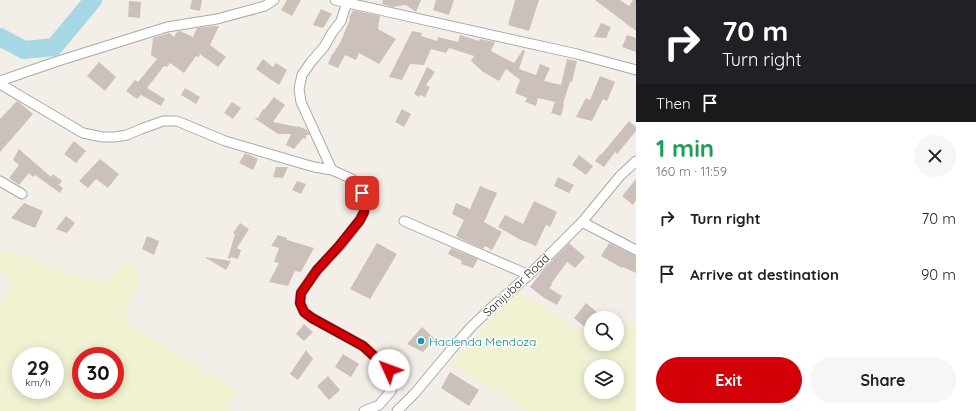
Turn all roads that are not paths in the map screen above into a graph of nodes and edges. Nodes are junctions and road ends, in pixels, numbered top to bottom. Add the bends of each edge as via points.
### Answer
1 (274, 0) edge
2 (335, 0) edge
3 (347, 2) junction
4 (636, 70) edge
5 (0, 81) edge
6 (0, 84) edge
7 (636, 161) edge
8 (332, 170) junction
9 (0, 181) edge
10 (22, 194) dead end
11 (404, 221) dead end
12 (582, 222) junction
13 (636, 250) edge
14 (529, 275) junction
15 (364, 411) edge
16 (397, 411) edge

1 - 5 street via 265,6 217,19 167,27
2 - 3 street
3 - 4 street via 577,54
3 - 8 street via 341,21 302,75 299,90 301,102
6 - 8 street via 83,133 102,138 127,135 163,121 177,121 225,141
7 - 12 street, Sanijubar Road via 620,176
8 - 15 street via 358,183 365,203 364,212 317,270 301,293 300,303 304,312 363,346 389,370 394,381 391,390 379,405
9 - 10 street
11 - 14 street
12 - 13 street
12 - 14 street, Sanijubar Road
14 - 16 street, Sanijubar Road via 472,326 415,394

